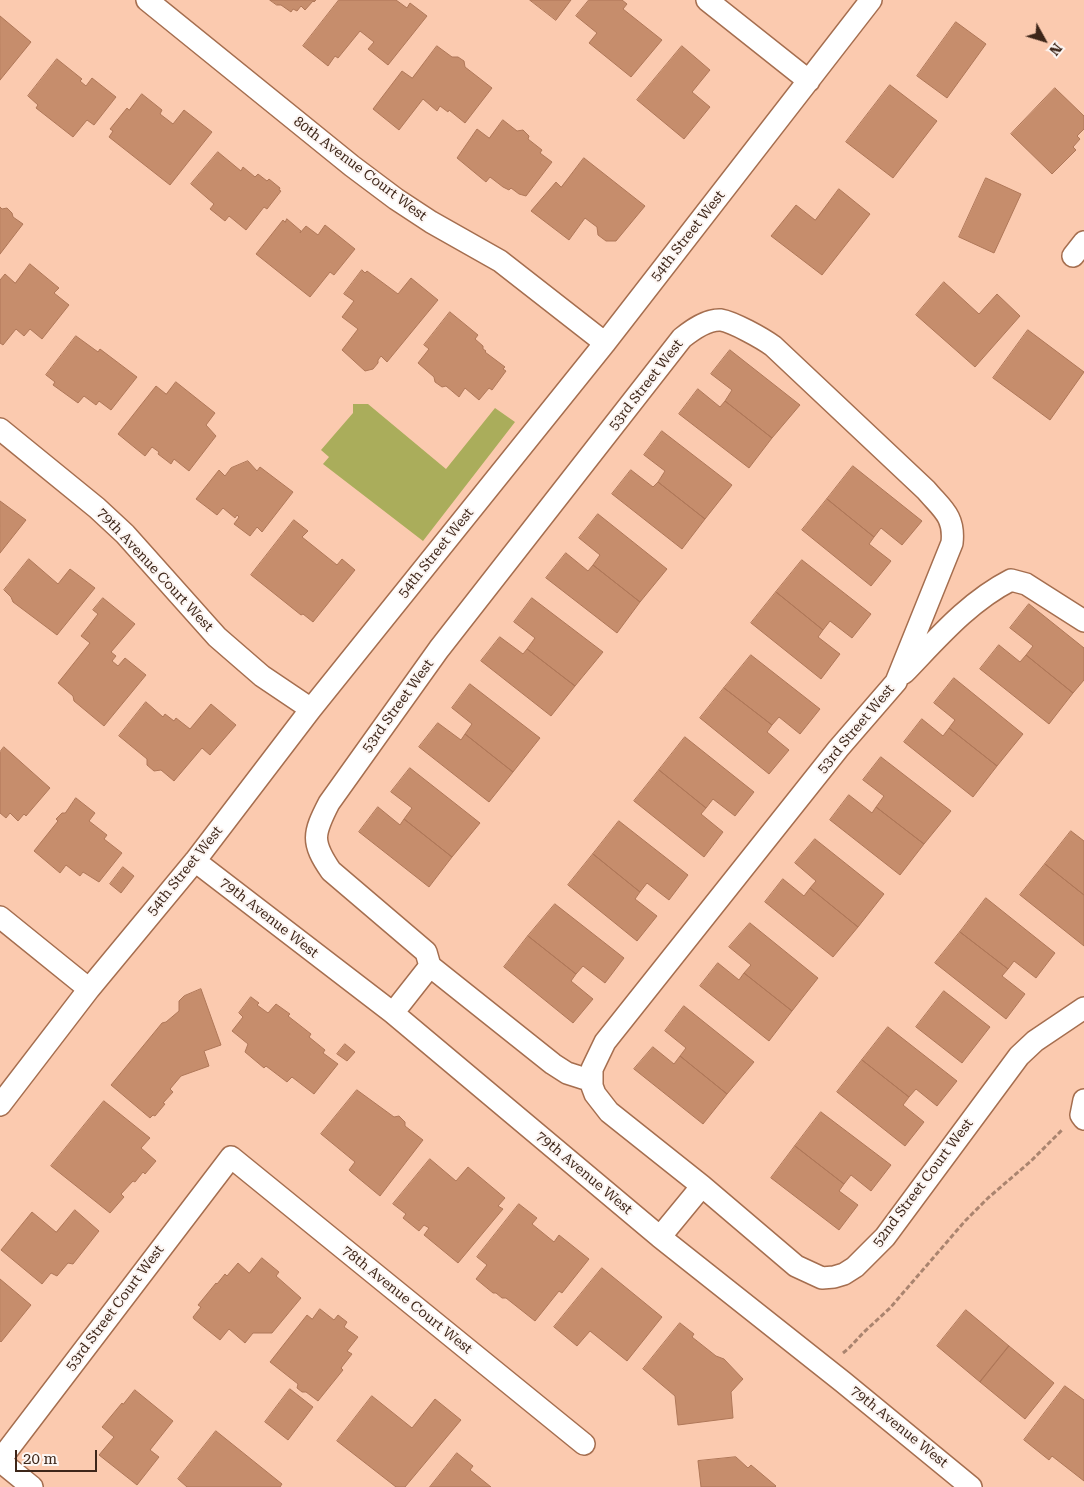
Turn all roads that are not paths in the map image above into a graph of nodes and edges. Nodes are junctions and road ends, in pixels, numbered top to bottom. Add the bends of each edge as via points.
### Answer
1 (147, 0) edge
2 (707, 0) edge
3 (871, 0) edge
4 (809, 80) junction
5 (605, 343) junction
6 (0, 429) edge
7 (1084, 621) edge
8 (896, 682) junction
9 (311, 709) junction
10 (194, 861) junction
11 (0, 917) edge
12 (430, 966) junction
13 (89, 989) junction
14 (1084, 1008) edge
15 (393, 1013) junction
16 (592, 1081) junction
17 (0, 1105) edge
18 (231, 1156) joint
19 (702, 1186) junction
20 (660, 1237) junction
21 (584, 1444) dead end
22 (0, 1461) edge
23 (32, 1487) edge
24 (971, 1487) edge

1 - 5 street, 80th Avenue Court West via 374,183 430,222 500,261
2 - 4 street
3 - 4 street, 54th Street West
4 - 5 street, 54th Street West
5 - 9 street, 54th Street West
6 - 9 street, 79th Avenue Court West via 118,527 217,637 262,676
7 - 8 street via 1026,584 1011,580 964,611
8 - 12 street, 53rd Street West via 952,543 949,516 926,490 773,346 758,335 720,320 695,328 682,338 439,648 329,803 317,826 316,841 321,856 332,871 426,952
8 - 16 street, 53rd Street West via 838,749 605,1042 592,1069
9 - 10 street, 54th Street West
10 - 13 street, 54th Street West
10 - 15 street, 79th Avenue West
11 - 13 street
12 - 15 street
12 - 16 street, 53rd Street West via 553,1064 567,1073
13 - 17 street, 54th Street West
14 - 19 street, 52nd Street Court West via 1035,1041 1019,1056 885,1237 844,1274 822,1278 796,1266
15 - 20 street, 79th Avenue West
16 - 19 street, 52nd Street Court West via 595,1094 609,1112
18 - 21 street, 78th Avenue Court West
18 - 22 street, 53rd Street Court West
19 - 20 street
20 - 24 street, 79th Avenue West
22 - 23 street

